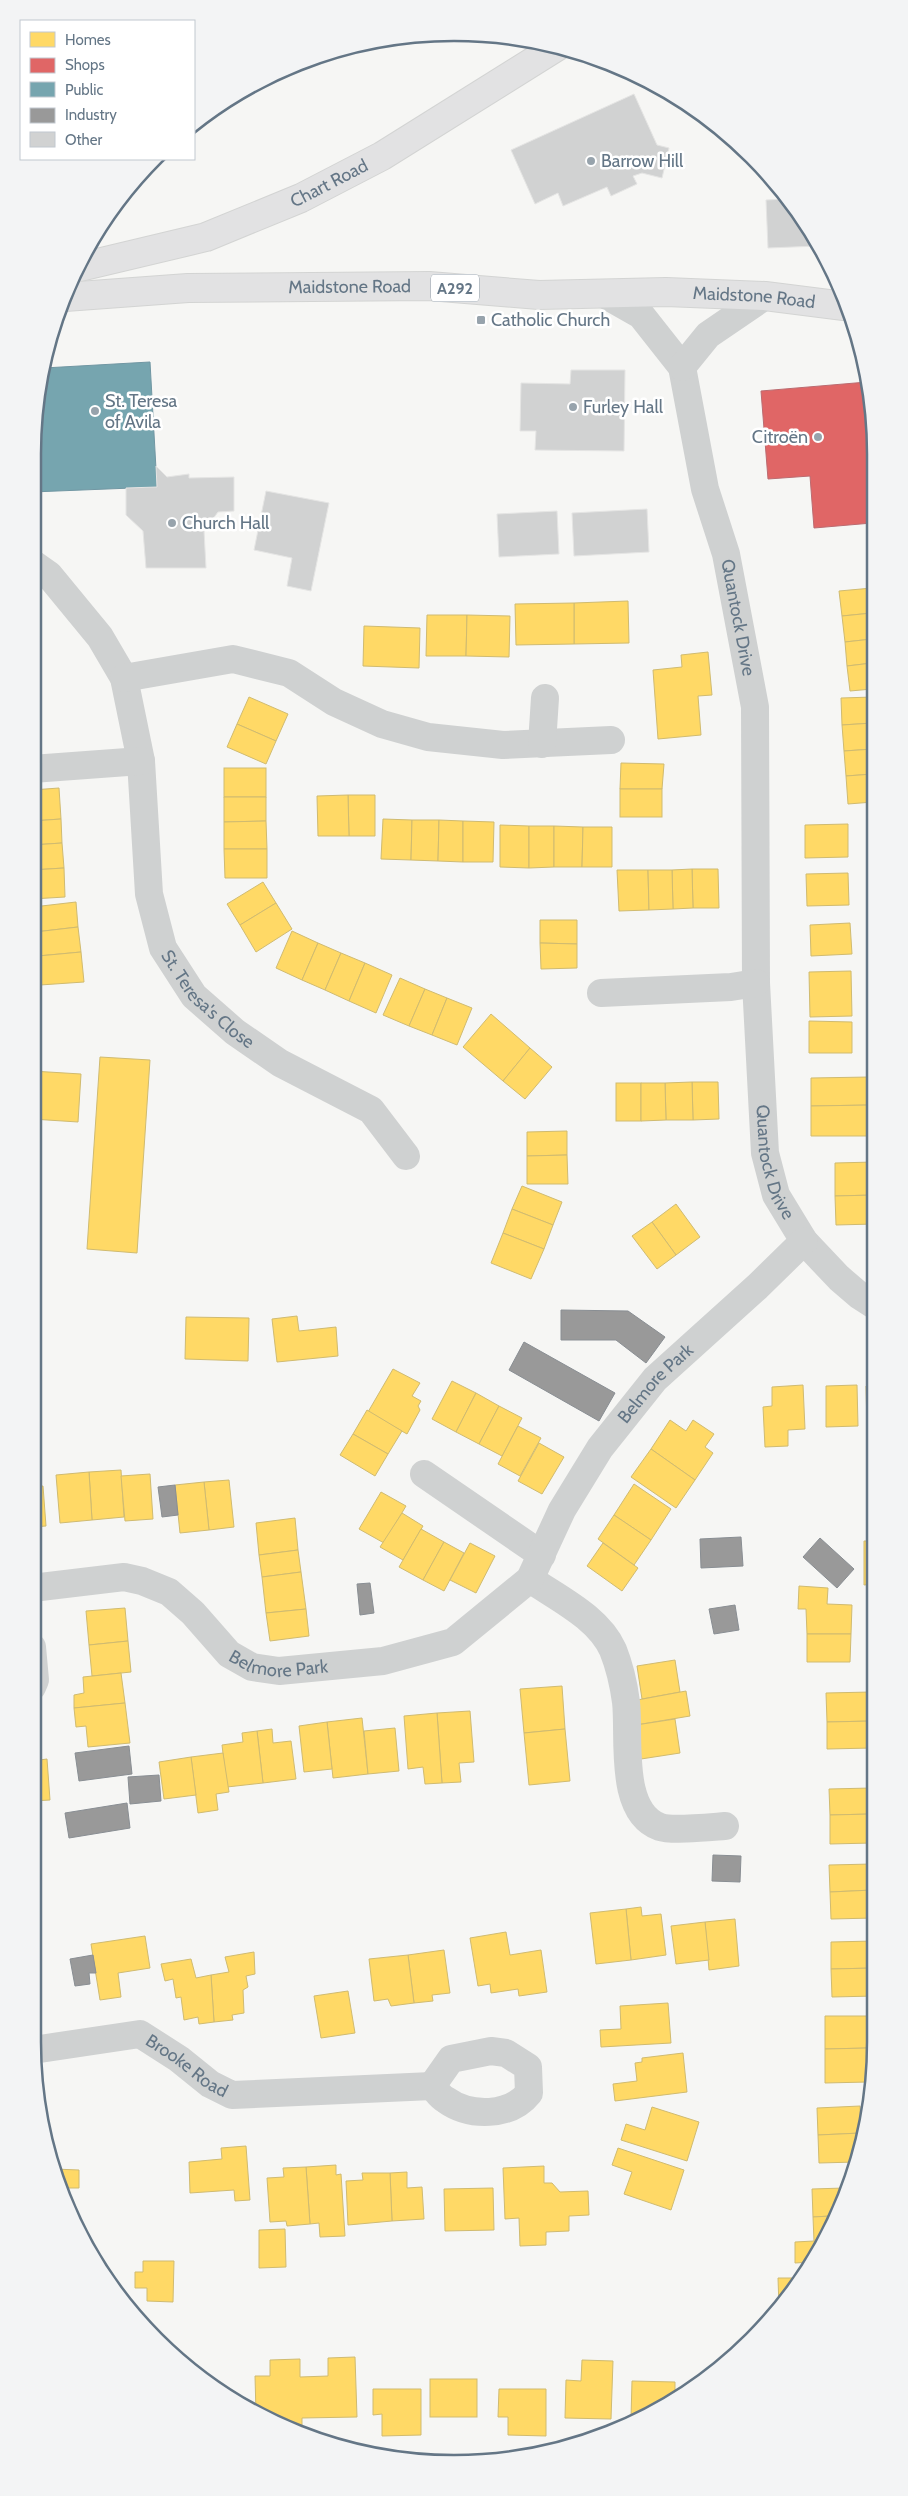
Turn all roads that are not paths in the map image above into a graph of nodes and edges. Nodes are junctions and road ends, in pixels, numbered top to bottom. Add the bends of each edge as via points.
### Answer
1 (548, 52) edge
2 (87, 265) edge
3 (604, 294) junction
4 (73, 295) edge
5 (765, 296) junction
6 (839, 305) edge
7 (682, 367) junction
8 (41, 569) edge
9 (124, 678) junction
10 (545, 698) dead end
11 (611, 740) dead end
12 (542, 744) junction
13 (141, 761) junction
14 (41, 768) edge
15 (756, 983) junction
16 (601, 993) dead end
17 (406, 1156) dead end
18 (804, 1241) junction
19 (867, 1300) edge
20 (424, 1474) dead end
21 (542, 1555) junction
22 (530, 1579) junction
23 (41, 1587) edge
24 (725, 1826) dead end
25 (41, 2049) edge
26 (432, 2086) dead end

1 - 2 main road, Chart Road via 382,156 301,198 206,238
3 - 4 main road, Maidstone Road / A292 via 539,295 429,286 288,286
3 - 5 main road, Maidstone Road / A292 via 666,292
3 - 7 street, Quantock Drive via 641,315
5 - 6 main road, Maidstone Road / A292
5 - 7 street via 708,335
7 - 15 street, Quantock Drive via 705,489 726,554 755,707
8 - 9 street, St. Teresa's Close via 100,638
9 - 12 street via 233,659 288,673 334,702 382,724 428,736 502,745
9 - 13 street, St. Teresa's Close
10 - 12 street
11 - 12 street
13 - 14 street
13 - 17 street, St. Teresa's Close via 149,894 164,948 194,996 235,1032 280,1064 371,1110
15 - 16 street
15 - 18 street, Quantock Drive via 765,1153 776,1195
18 - 19 street, Quantock Drive via 839,1278
18 - 21 street, Belmore Park via 655,1379 600,1448 562,1510
20 - 21 street
21 - 22 street, Belmore Park
22 - 23 street, Belmore Park via 453,1642 383,1661 279,1670 252,1667 229,1654 168,1592 142,1581 124,1577
22 - 24 street via 602,1632 613,1651 626,1701 627,1755 634,1800 644,1817 661,1827
25 - 26 street, Brooke Road via 140,2034 179,2058 210,2084 232,2095

